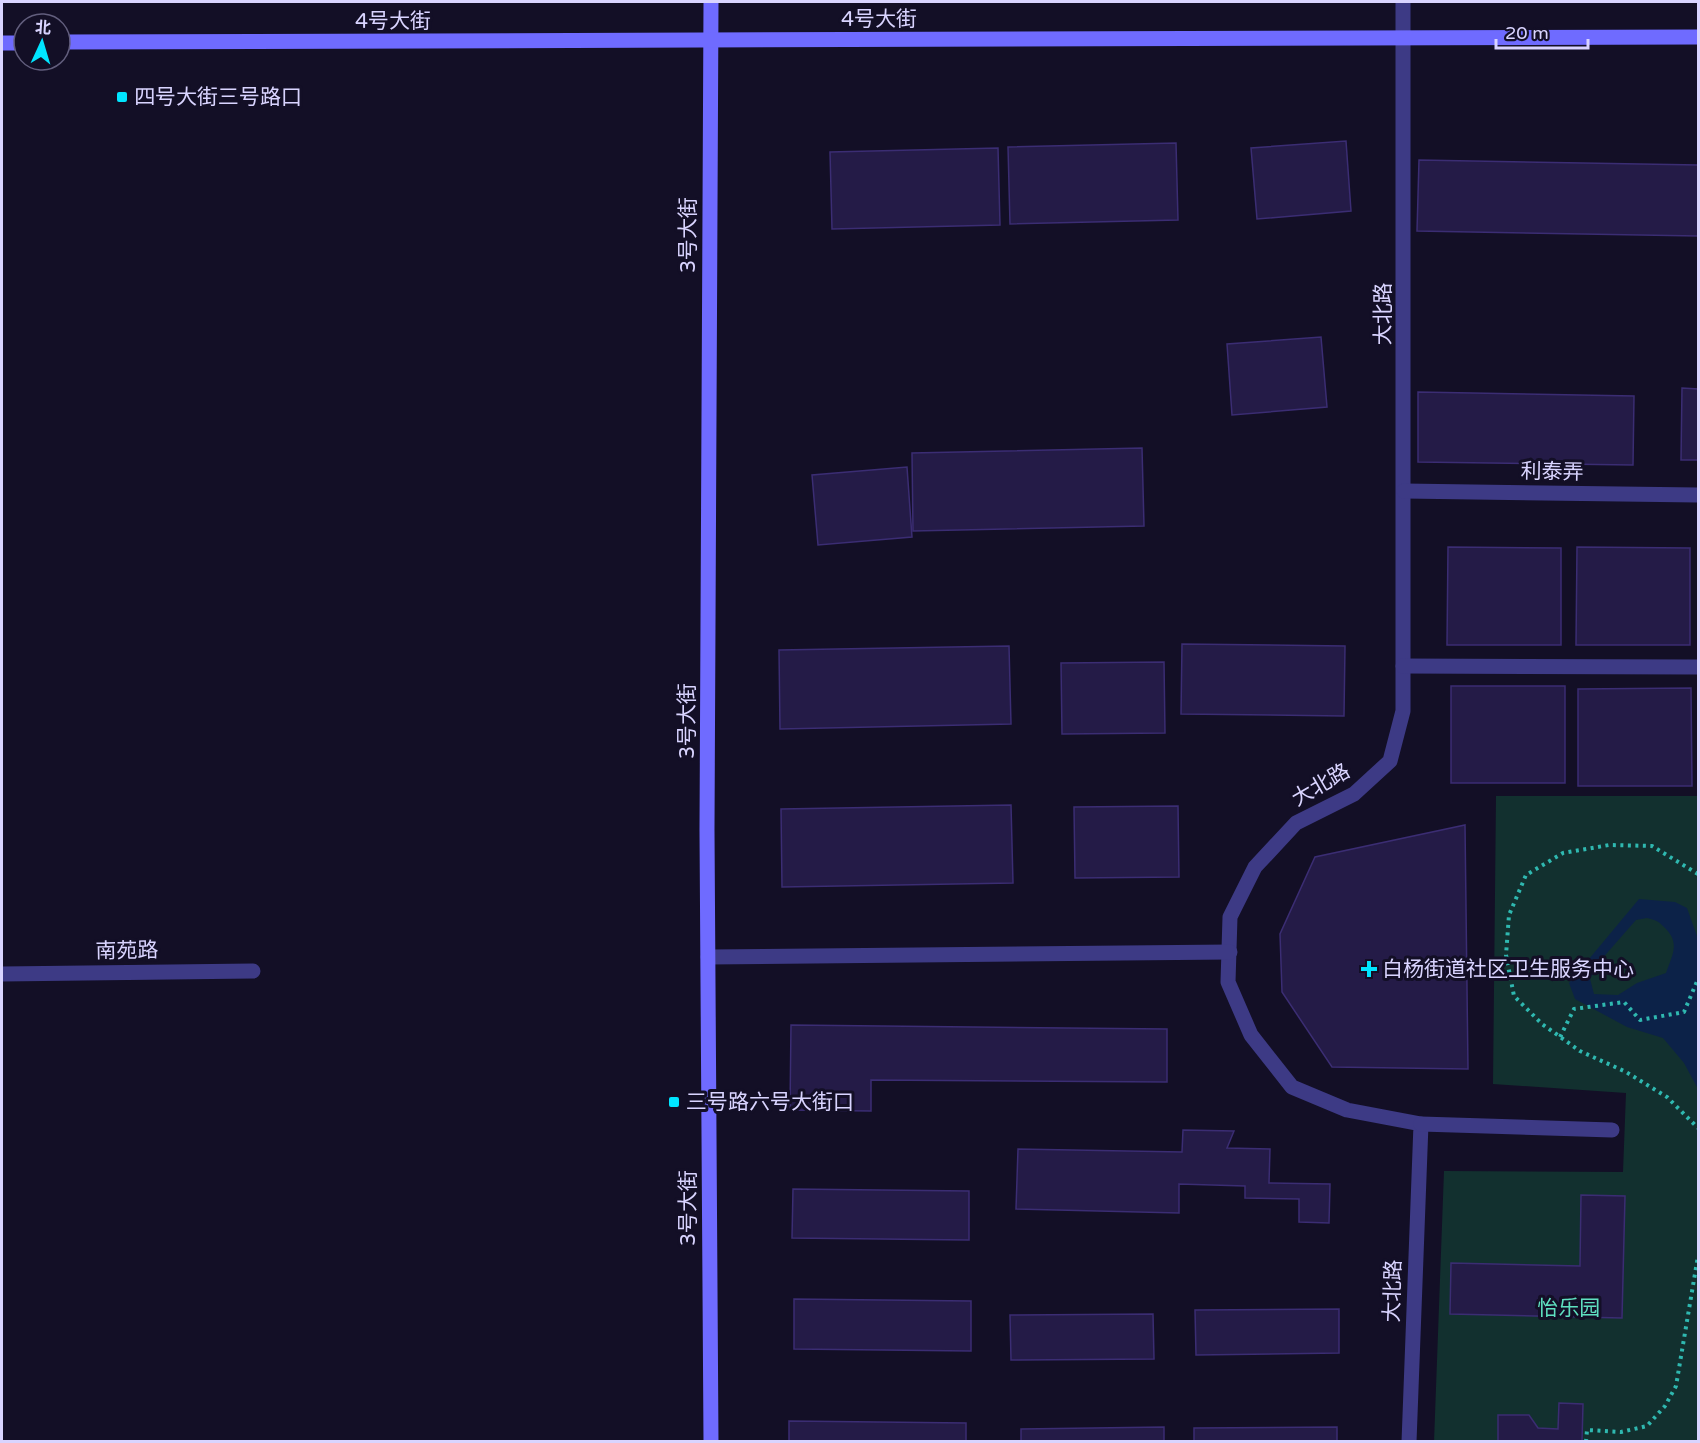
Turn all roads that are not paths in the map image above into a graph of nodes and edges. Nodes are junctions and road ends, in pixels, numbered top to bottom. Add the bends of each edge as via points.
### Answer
1 (711, 2) edge
2 (1403, 2) edge
3 (1698, 37) edge
4 (1403, 38) junction
5 (710, 41) junction
6 (72, 42) edge
7 (1404, 491) junction
8 (1698, 495) edge
9 (1403, 666) junction
10 (1698, 667) edge
11 (1230, 952) junction
12 (708, 957) junction
13 (253, 971) dead end
14 (2, 974) edge
15 (1421, 1124) junction
16 (1612, 1130) dead end
17 (711, 1442) edge
18 (1409, 1442) edge

1 - 5 street, 3号大街
2 - 4 street, 大北路
3 - 4 street, 4号大街
4 - 5 street, 4号大街
4 - 7 street, 大北路
5 - 6 street, 4号大街
5 - 12 street, 3号大街
7 - 8 street, 利泰弄
7 - 9 street, 大北路
9 - 10 street
9 - 11 street, 大北路 via 1403,711 1390,761 1354,794 1296,823 1255,867 1230,917
11 - 12 street
11 - 15 street, 大北路 via 1228,982 1251,1035 1292,1087 1347,1110
12 - 17 street, 3号大街
13 - 14 street, 南苑路
15 - 16 street
15 - 18 street, 大北路

